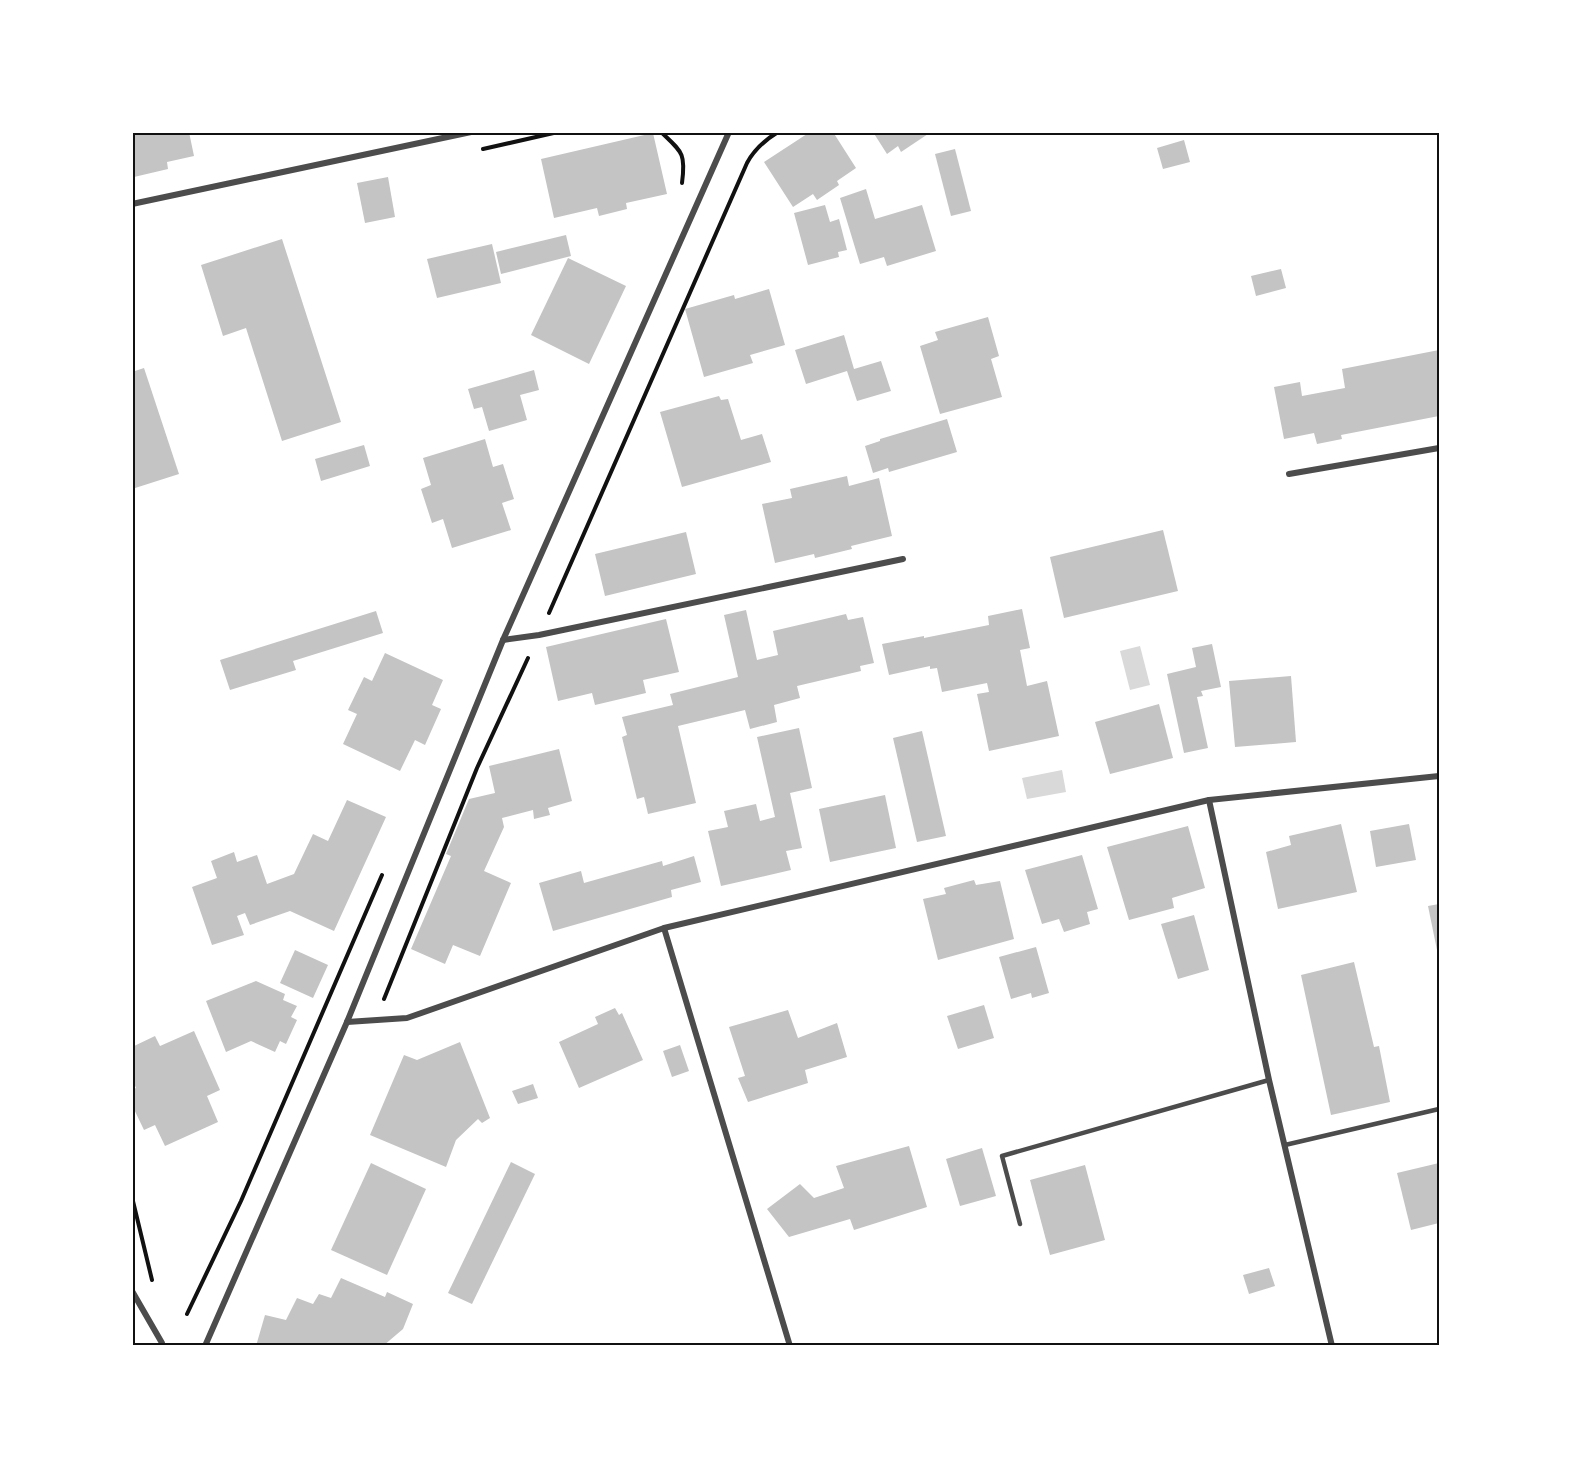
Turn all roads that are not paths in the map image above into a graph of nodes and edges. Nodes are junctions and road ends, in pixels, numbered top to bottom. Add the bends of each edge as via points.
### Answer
1 (471, 132) edge
2 (729, 132) edge
3 (132, 204) edge
4 (1439, 448) edge
5 (1289, 474) dead end
6 (903, 559) dead end
7 (503, 640) junction
8 (1439, 776) edge
9 (1209, 800) junction
10 (664, 928) junction
11 (348, 1022) junction
12 (1269, 1080) junction
13 (1439, 1109) edge
14 (1285, 1145) junction
15 (1020, 1224) dead end
16 (132, 1291) edge
17 (162, 1346) edge
18 (205, 1346) edge
19 (790, 1346) edge
20 (1332, 1346) edge

1 - 3 street
2 - 7 street
4 - 5 street
6 - 7 street
7 - 11 street
8 - 9 street
9 - 10 street
9 - 12 street
10 - 11 street via 407,1018
10 - 19 street
11 - 18 street
12 - 14 street
12 - 15 lane via 1002,1156
13 - 14 lane
14 - 20 street
16 - 17 street

